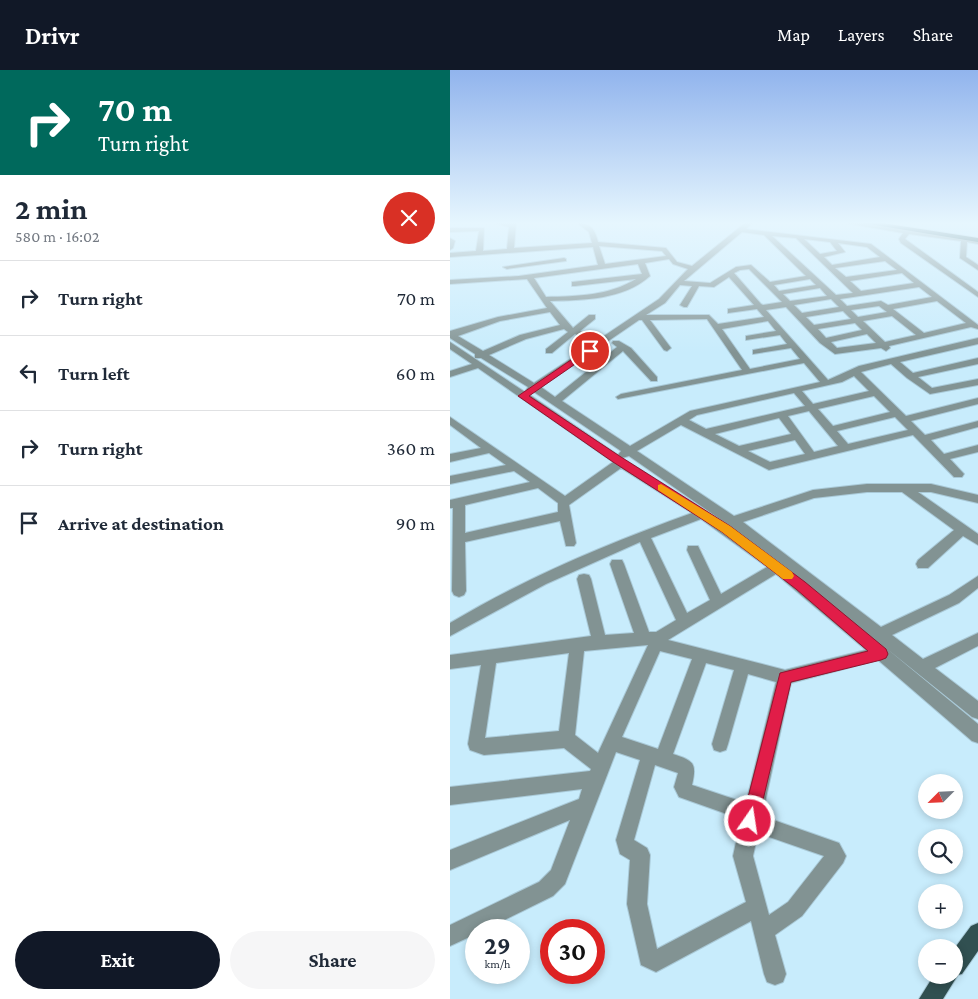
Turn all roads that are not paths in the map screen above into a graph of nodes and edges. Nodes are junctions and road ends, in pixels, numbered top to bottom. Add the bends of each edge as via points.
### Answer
1 (512, 266) edge
2 (606, 266) edge
3 (643, 266) edge
4 (687, 266) edge
5 (801, 266) edge
6 (833, 266) edge
7 (898, 266) edge
8 (937, 266) edge
9 (507, 267) joint
10 (602, 267) joint
11 (829, 267) joint
12 (693, 268) joint
13 (904, 271) junction
14 (730, 273) junction
15 (529, 276) junction
16 (646, 276) junction
17 (812, 277) junction
18 (507, 279) junction
19 (844, 280) junction
20 (450, 282) edge
21 (678, 282) junction
22 (575, 284) dead end
23 (697, 284) junction
24 (769, 284) junction
25 (921, 284) junction
26 (822, 286) junction
27 (778, 293) junction
28 (859, 294) junction
29 (978, 295) edge
30 (833, 297) junction
31 (939, 298) junction
32 (544, 300) junction
33 (684, 305) dead end
34 (789, 305) junction
35 (761, 307) junction
36 (888, 308) junction
37 (552, 309) junction
38 (845, 309) junction
39 (731, 311) dead end
40 (896, 313) junction
41 (800, 316) junction
42 (592, 317) dead end
43 (641, 318) junction
44 (771, 318) junction
45 (857, 320) junction
46 (566, 326) junction
47 (975, 326) edge
48 (717, 327) junction
49 (811, 328) junction
50 (868, 331) junction
51 (574, 332) junction
52 (783, 332) junction
53 (921, 335) junction
54 (451, 338) edge
55 (749, 338) dead end
56 (606, 341) junction
57 (823, 341) junction
58 (978, 342) edge
59 (794, 345) junction
60 (882, 345) junction
61 (962, 345) junction
62 (623, 346) junction
63 (667, 348) dead end
64 (549, 351) dead end
65 (756, 352) dead end
66 (477, 359) junction
67 (978, 359) edge
68 (807, 360) junction
69 (896, 360) junction
70 (855, 371) junction
71 (748, 372) junction
72 (450, 374) edge
73 (910, 376) junction
74 (654, 379) dead end
75 (978, 382) edge
76 (826, 383) junction
77 (534, 387) junction
78 (796, 390) junction
79 (877, 392) junction
80 (523, 396) junction
81 (621, 397) dead end
82 (978, 401) edge
83 (555, 402) junction
84 (811, 408) junction
85 (782, 415) junction
86 (900, 416) junction
87 (450, 420) edge
88 (680, 420) junction
89 (978, 424) edge
90 (830, 430) junction
91 (704, 433) junction
92 (919, 435) junction
93 (797, 436) junction
94 (846, 448) junction
95 (978, 448) edge
96 (491, 449) junction
97 (736, 450) junction
98 (628, 451) junction
99 (812, 456) junction
100 (450, 458) edge
101 (942, 458) junction
102 (619, 461) junction
103 (516, 467) junction
104 (958, 474) dead end
105 (450, 480) edge
106 (540, 484) junction
107 (903, 487) junction
108 (978, 499) edge
109 (565, 502) junction
110 (455, 503) edge
111 (703, 514) junction
112 (565, 515) junction
113 (733, 521) junction
114 (963, 529) junction
115 (643, 536) junction
116 (459, 539) junction
117 (978, 540) edge
118 (570, 543) dead end
119 (692, 550) dead end
120 (617, 564) dead end
121 (923, 564) dead end
122 (782, 565) junction
123 (584, 579) dead end
124 (978, 581) edge
125 (459, 591) dead end
126 (718, 603) junction
127 (684, 623) junction
128 (450, 630) edge
129 (880, 634) junction
130 (978, 639) edge
131 (652, 640) junction
132 (599, 641) junction
133 (577, 644) junction
134 (881, 654) junction
135 (701, 655) junction
136 (490, 656) junction
137 (900, 659) junction
138 (450, 662) edge
139 (743, 666) junction
140 (922, 667) junction
141 (785, 677) junction
142 (978, 711) edge
143 (978, 735) edge
144 (566, 740) junction
145 (612, 742) junction
146 (720, 744) dead end
147 (657, 757) junction
148 (598, 772) junction
149 (450, 796) edge
150 (585, 805) junction
151 (751, 818) junction
152 (450, 860) edge
153 (757, 907) junction
154 (763, 931) junction
155 (978, 933) edge
156 (450, 936) edge
157 (963, 954) edge
158 (775, 974) dead end
159 (941, 984) edge
160 (930, 999) edge

1 - 9 street
2 - 10 street
3 - 16 street
4 - 12 street
5 - 17 street
6 - 11 street
7 - 13 street
8 - 29 street
9 - 18 street
10 - 15 street
11 - 19 street
12 - 21 street
13 - 19 street
13 - 25 street
14 - 23 street via 713,284
14 - 24 street via 741,267 751,267
14 - 35 street
15 - 18 street
15 - 32 street
16 - 22 street
16 - 32 street via 623,290 586,298
17 - 24 street
17 - 26 street
18 - 20 street
19 - 28 street
21 - 23 street
21 - 43 street
23 - 33 street
24 - 27 street
25 - 28 street
25 - 31 street
26 - 27 street
26 - 30 street
27 - 34 street
28 - 30 street
30 - 34 street
30 - 38 street
31 - 36 street
31 - 47 street
32 - 37 street
34 - 35 street
34 - 41 street
35 - 39 street
35 - 44 street
36 - 38 street via 878,303
36 - 40 street
37 - 46 street
37 - 54 street via 498,319
38 - 41 street
38 - 45 street
40 - 45 street
40 - 53 street
41 - 49 street
42 - 51 street
43 - 48 street via 706,317
43 - 56 street
43 - 63 street
44 - 48 street
44 - 52 street
45 - 49 street
45 - 50 street
46 - 51 street
46 - 66 street via 528,336
47 - 53 street
48 - 71 street
49 - 57 street
50 - 57 street
50 - 60 street
51 - 56 street
51 - 64 street
52 - 55 street
52 - 59 street
53 - 60 street
54 - 66 street
56 - 62 street
56 - 77 street
57 - 60 street via 838,352
58 - 61 street
59 - 65 street
59 - 68 street
60 - 69 street
61 - 67 street
61 - 69 street
62 - 74 street
62 - 83 street
66 - 72 street
66 - 77 street
66 - 80 street
67 - 73 street
68 - 71 street
68 - 76 street
69 - 70 street
69 - 73 street
70 - 76 street
70 - 79 street
71 - 81 street
73 - 75 street via 930,391
76 - 78 street
77 - 80 street
77 - 83 street
78 - 84 street
78 - 88 street via 694,413
79 - 84 street
79 - 86 street
80 - 102 street
82 - 86 street
83 - 98 street
84 - 85 street
84 - 90 street
85 - 91 street
85 - 93 street
86 - 90 street
86 - 92 street
87 - 96 street
88 - 91 street
88 - 98 street
89 - 92 street
90 - 94 street
91 - 97 street
92 - 94 street
92 - 101 street
93 - 97 street
93 - 99 street
94 - 99 street
95 - 101 street
96 - 100 street
96 - 103 street
97 - 99 street via 769,466
98 - 102 street
98 - 113 street
101 - 104 street
102 - 109 street
102 - 111 street
103 - 105 street
103 - 106 street
106 - 109 street
106 - 110 street
107 - 108 street via 937,488
107 - 113 street via 819,493
107 - 114 street
109 - 112 street
110 - 116 street
111 - 115 street
111 - 122 street
112 - 116 street
112 - 118 street
113 - 122 street
114 - 117 street
114 - 121 street
115 - 127 street
115 - 128 street via 497,601
116 - 125 street
119 - 126 street
120 - 131 street
122 - 126 street
122 - 129 street
122 - 134 street
123 - 132 street
124 - 129 street via 954,599
126 - 127 street
127 - 131 street
129 - 137 street
130 - 140 street
131 - 132 street
131 - 135 street
131 - 145 street
132 - 133 street
133 - 136 street
133 - 144 street
134 - 137 street
134 - 141 street
135 - 139 street
135 - 147 street
136 - 138 street
136 - 144 street via 476,744 484,747
137 - 140 street
137 - 143 street
139 - 141 street
139 - 146 street
140 - 142 street
141 - 151 street
144 - 148 street
145 - 147 street
145 - 148 street
147 - 151 street via 687,768 685,791
147 - 153 street via 625,840 627,847 640,855 637,904 648,958 656,961
148 - 149 street
148 - 150 street
150 - 152 street
150 - 156 street via 553,884
151 - 153 street via 743,856
151 - 154 street via 832,850 836,856 795,909
153 - 154 street
154 - 158 street
155 - 157 main road
159 - 160 main road

